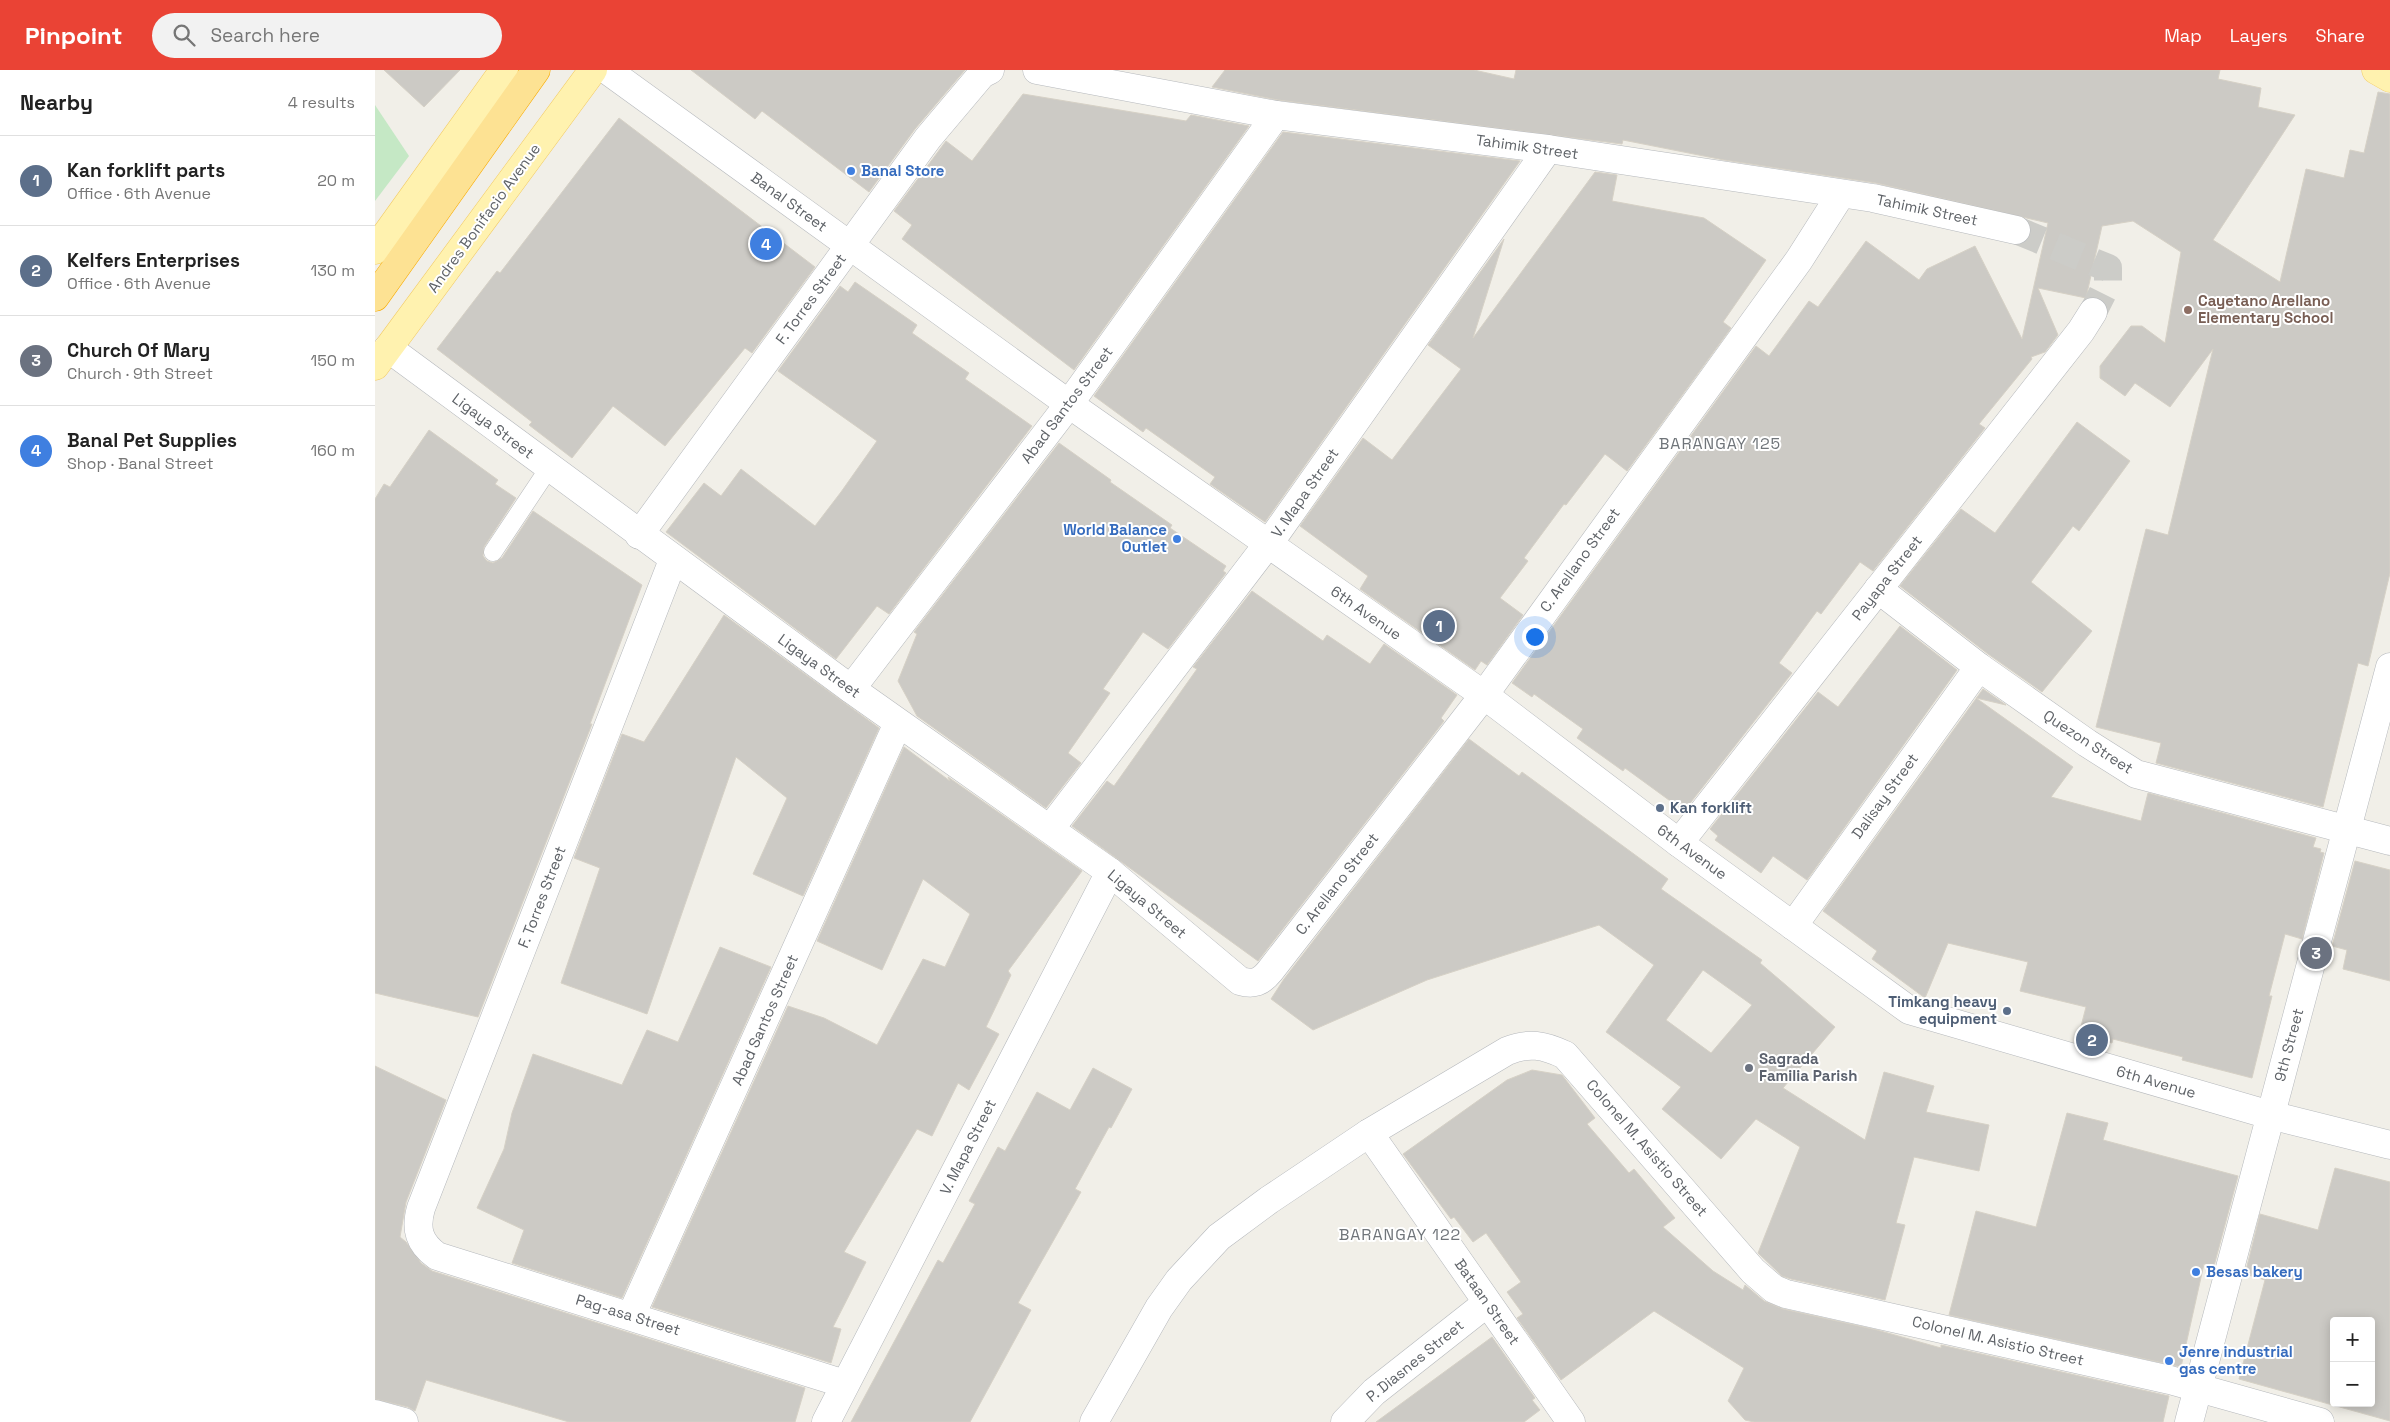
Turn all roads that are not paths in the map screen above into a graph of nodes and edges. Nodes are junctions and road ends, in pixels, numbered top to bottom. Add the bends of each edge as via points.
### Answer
1 (504, 70) edge
2 (536, 70) edge
3 (593, 70) edge
4 (607, 70) edge
5 (990, 70) edge
6 (1037, 70) edge
7 (2376, 70) edge
8 (2390, 78) edge
9 (1276, 115) junction
10 (1548, 149) junction
11 (1841, 194) junction
12 (2016, 230) tunnel mouth
13 (850, 246) junction
14 (375, 250) edge
15 (375, 297) edge
16 (2093, 312) tunnel mouth
17 (382, 357) edge
18 (1069, 404) junction
19 (549, 468) junction
20 (639, 535) junction
21 (1268, 545) junction
22 (493, 552) dead end
23 (673, 560) junction
24 (1878, 589) junction
25 (1979, 667) junction
26 (2390, 667) edge
27 (851, 690) junction
28 (1484, 695) junction
29 (898, 723) junction
30 (1050, 829) junction
31 (2348, 829) junction
32 (2390, 841) edge
33 (1679, 843) junction
34 (1110, 872) junction
35 (1793, 926) junction
36 (1249, 984) joint
37 (2270, 1115) junction
38 (1369, 1133) junction
39 (2390, 1145) edge
40 (418, 1235) joint
41 (1487, 1303) junction
42 (631, 1316) junction
43 (845, 1384) junction
44 (2198, 1387) junction
45 (375, 1414) edge
46 (404, 1422) edge
47 (826, 1422) edge
48 (1094, 1422) edge
49 (1345, 1422) edge
50 (1571, 1422) edge
51 (2189, 1422) edge
52 (2320, 1422) edge

1 - 14 main road
2 - 15 highway
3 - 17 main road, Andres Bonifacio Avenue
4 - 13 street, Banal Street
5 - 13 street, F. Torres Street via 981,74 928,138
6 - 9 street, Tahimik Street
7 - 8 main road
9 - 10 street, Tahimik Street
9 - 18 street, Abad Santos Street
10 - 11 street, Tahimik Street
10 - 21 street, V. Mapa Street
11 - 12 street, Tahimik Street via 1873,198
11 - 28 street, C. Arellano Street via 1799,260
13 - 18 street, Banal Street
13 - 20 street, F. Torres Street
16 - 24 street, Payapa Street
17 - 19 street, Ligaya Street
18 - 21 street, 6th Avenue
18 - 27 street, Abad Santos Street
19 - 20 street, Ligaya Street
19 - 22 lane
20 - 23 street, Ligaya Street
21 - 28 street, 6th Avenue
21 - 30 street, V. Mapa Street
23 - 27 street, Ligaya Street
23 - 40 street, F. Torres Street via 421,1208
24 - 25 street, Quezon Street
24 - 33 street, Payapa Street
25 - 31 street, Quezon Street via 2136,774
25 - 35 street, Dalisay Street
26 - 31 street, 9th Street
27 - 29 street, Ligaya Street
28 - 33 street, 6th Avenue
28 - 36 street, C. Arellano Street via 1270,971 1262,980
29 - 30 street, Ligaya Street
29 - 42 street, Abad Santos Street
30 - 34 street, Ligaya Street
31 - 32 street, Quezon Street
31 - 37 street, 9th Street
33 - 35 street, 6th Avenue
34 - 36 street, Ligaya Street via 1240,982
34 - 43 street, V. Mapa Street
35 - 37 street, 6th Avenue via 1909,1010
37 - 39 street, 6th Avenue
37 - 44 street, 9th Street
38 - 41 street, Bataan Street
38 - 44 street, Colonel M. Asistio Street via 1507,1051 1536,1044 1550,1048 1565,1055 1753,1270 1775,1289
38 - 48 street, Colonel M. Asistio Street via 1219,1237 1179,1280 1159,1308
40 - 42 street, Pag-asa Street via 426,1248 437,1256
41 - 49 street, P. Diasnes Street via 1374,1392
41 - 50 street, Bataan Street
42 - 43 street, Pag-asa Street
43 - 47 street, V. Mapa Street
44 - 51 street, 9th Street
44 - 52 street, Colonel M. Asistio Street
45 - 46 street

